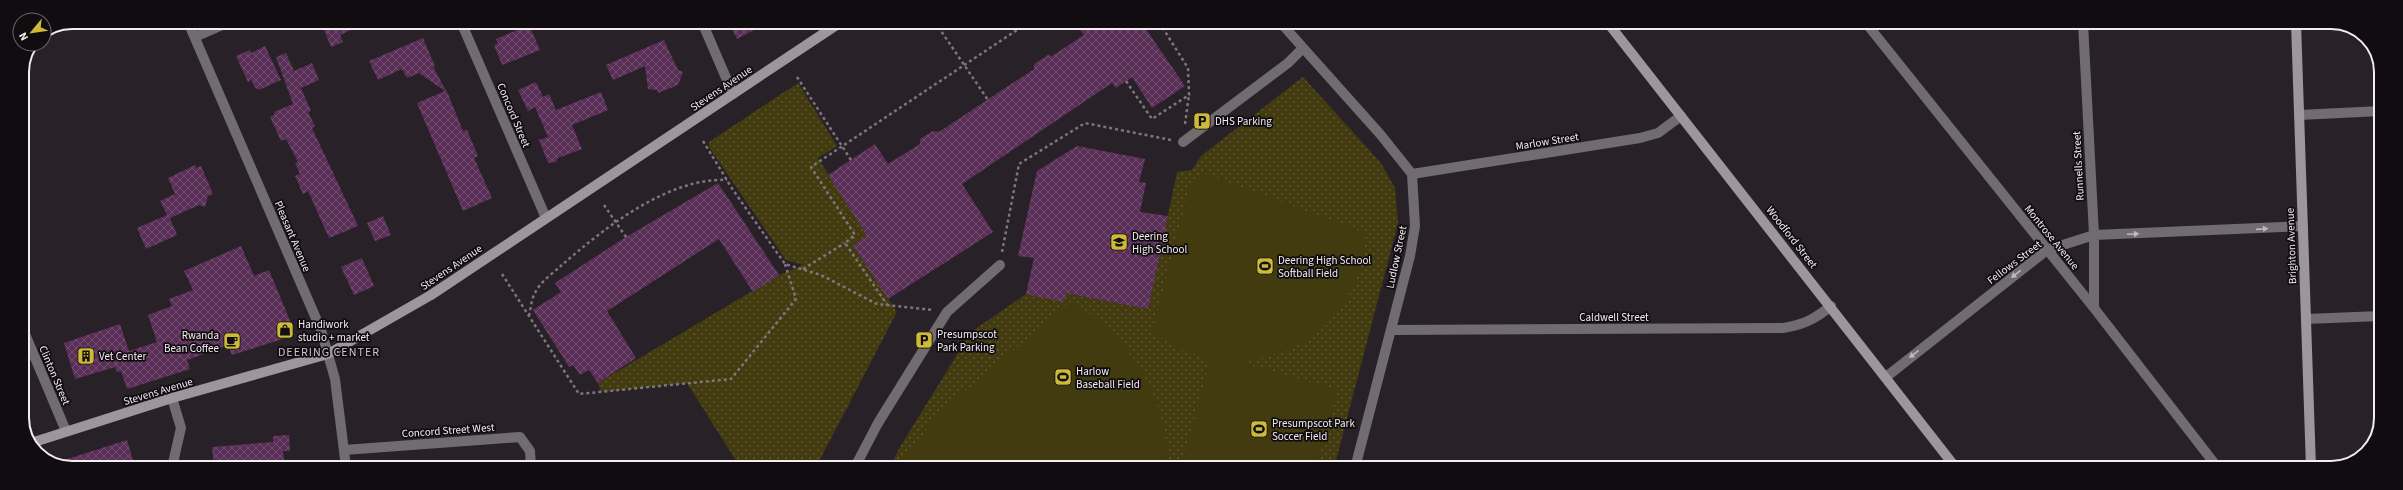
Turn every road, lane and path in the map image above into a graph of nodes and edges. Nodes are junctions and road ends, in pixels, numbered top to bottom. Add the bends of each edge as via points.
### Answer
1 (191, 29) edge
2 (213, 29) edge
3 (464, 29) edge
4 (705, 29) edge
5 (831, 29) edge
6 (940, 29) edge
7 (1019, 29) edge
8 (1163, 29) edge
9 (1286, 29) edge
10 (1613, 29) edge
11 (1871, 29) edge
12 (2084, 29) edge
13 (2296, 29) edge
14 (195, 37) junction
15 (1302, 49) junction
16 (964, 66) junction
17 (797, 77) dead end
18 (1126, 81) dead end
19 (733, 94) junction
20 (1189, 96) junction
21 (988, 100) dead end
22 (2374, 111) edge
23 (2299, 115) junction
24 (1681, 116) junction
25 (703, 141) dead end
26 (1183, 142) junction
27 (842, 147) junction
28 (851, 160) dead end
29 (1412, 174) junction
30 (727, 180) junction
31 (604, 205) dead end
32 (546, 218) junction
33 (616, 222) junction
34 (2303, 226) junction
35 (2094, 235) junction
36 (626, 237) dead end
37 (845, 243) junction
38 (2047, 250) junction
39 (786, 264) junction
40 (1000, 264) joint
41 (802, 269) junction
42 (502, 274) dead end
43 (888, 306) junction
44 (1831, 306) junction
45 (2094, 308) junction
46 (947, 312) junction
47 (2374, 316) edge
48 (529, 317) junction
49 (2306, 319) junction
50 (1391, 330) junction
51 (29, 344) edge
52 (328, 354) junction
53 (1886, 377) junction
54 (172, 398) junction
55 (66, 432) junction
56 (37, 441) edge
57 (344, 450) junction
58 (173, 461) edge
59 (345, 461) edge
60 (531, 461) edge
61 (858, 461) edge
62 (1356, 461) edge
63 (1951, 461) edge
64 (2213, 461) edge
65 (2311, 461) edge

1 - 14 street, Pleasant Avenue
2 - 14 street
3 - 32 street, Concord Street
4 - 19 street
5 - 19 main road, Stevens Avenue
6 - 16 path
7 - 16 path
8 - 20 path via 1188,68
9 - 15 street
10 - 24 main road, Woodford Street
11 - 38 street, Montrose Avenue
12 - 35 street, Runnells Street
13 - 23 main road, Brighton Avenue
14 - 52 street, Pleasant Avenue via 321,330
15 - 26 street via 1288,63
15 - 29 street via 1380,134
16 - 21 path
16 - 27 path
17 - 27 path
18 - 20 path via 1152,119
19 - 32 main road, Stevens Avenue
20 - 26 path
22 - 23 street
23 - 34 main road, Brighton Avenue
24 - 29 street, Marlow Street via 1658,132 1640,138
24 - 44 main road, Woodford Street
25 - 30 path
26 - 40 path via 1085,123 1019,164
27 - 28 path
27 - 37 path via 811,167 855,235
29 - 50 street, Ludlow Street via 1415,226
30 - 33 path via 708,180 681,188 640,206
30 - 39 path
31 - 33 path
32 - 52 main road, Stevens Avenue via 431,295
33 - 36 path
33 - 48 path via 580,249 539,287 532,298
35 -> 34 street, Fellows Street
34 - 49 main road, Brighton Avenue
35 - 38 street, Fellows Street
35 - 45 street, Runnells Street
37 - 41 path
37 - 43 path
38 - 45 street, Montrose Avenue
38 -> 53 street, Fellows Street
39 - 41 path
39 - 48 path via 796,299 731,379 579,394
40 - 46 street
41 - 43 path via 821,275 878,304
42 - 48 path
43 - 46 path
44 - 50 street, Caldwell Street via 1800,326 1783,328
44 - 53 main road, Woodford Street
45 - 64 street, Montrose Avenue
46 - 61 street via 878,423
47 - 49 street
49 - 65 main road, Brighton Avenue
50 - 62 street, Ludlow Street
51 - 55 street, Clinton Street
52 - 54 main road, Stevens Avenue
52 - 57 street, Pleasant Avenue via 335,378
53 - 63 main road, Woodford Street
54 - 55 main road, Stevens Avenue
54 - 58 street via 181,428
55 - 56 main road, Stevens Avenue
57 - 59 street, Pleasant Avenue
57 - 60 street, Concord Street West via 520,437 530,451

